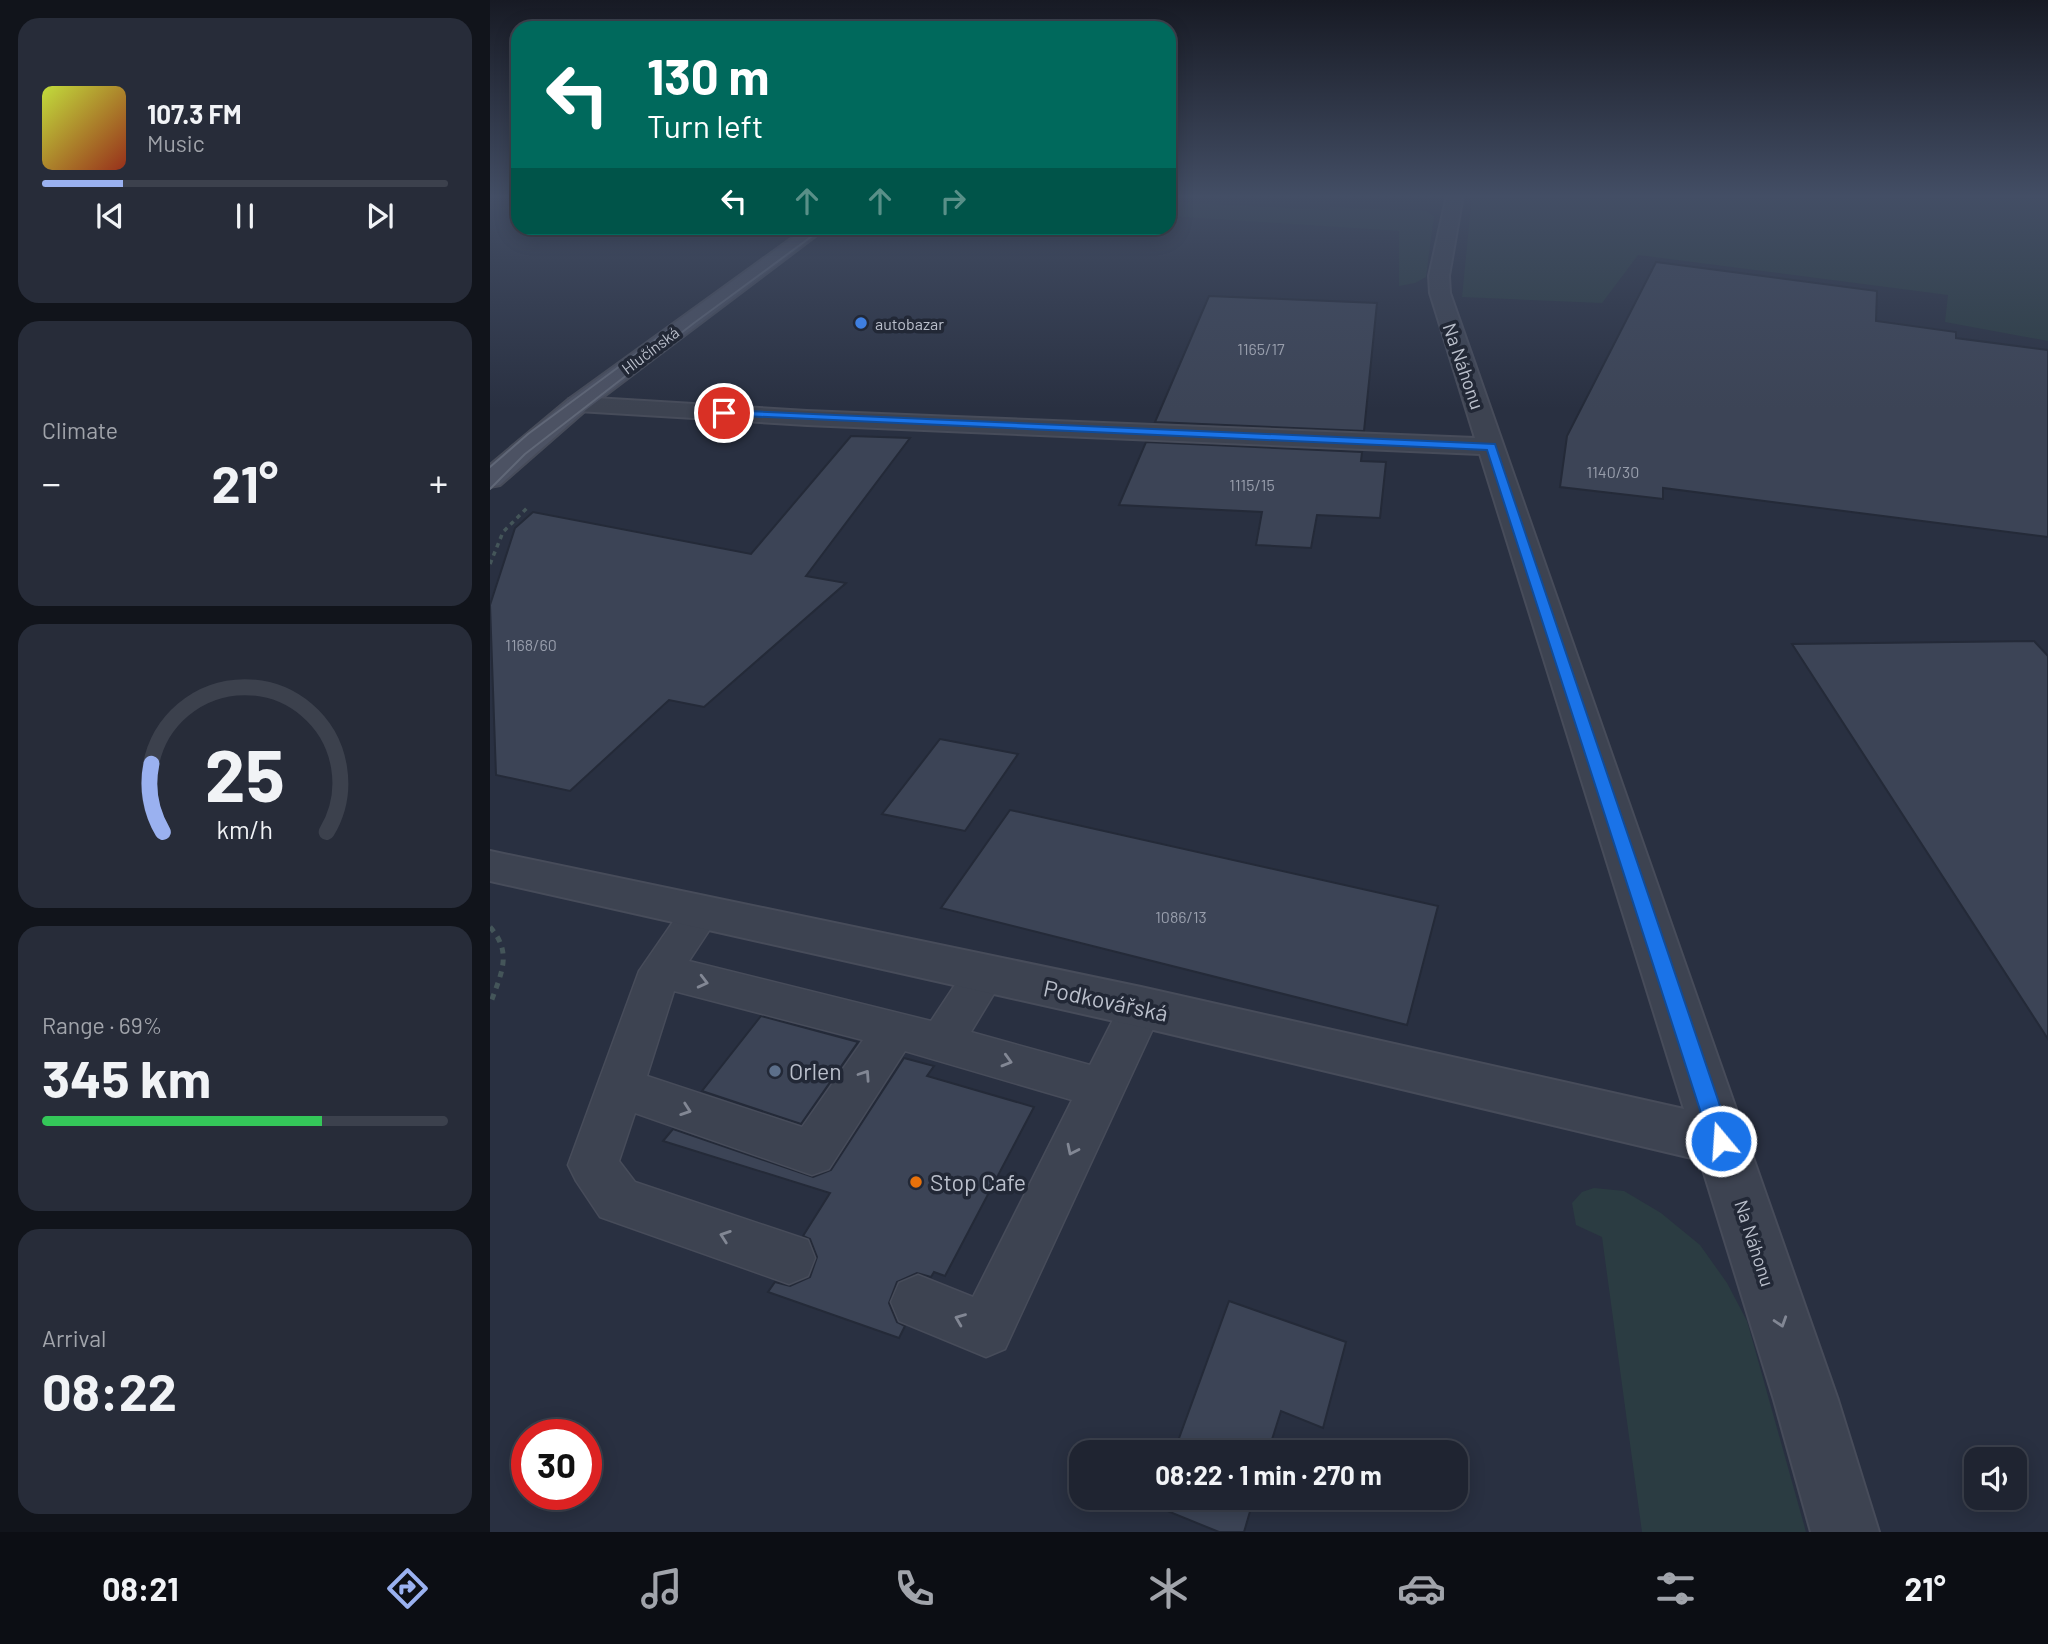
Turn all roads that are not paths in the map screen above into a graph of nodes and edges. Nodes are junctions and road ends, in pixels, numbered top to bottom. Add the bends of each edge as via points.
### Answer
1 (765, 266) edge
2 (1441, 266) edge
3 (578, 404) junction
4 (1492, 447) junction
5 (490, 479) edge
6 (490, 866) edge
7 (702, 911) junction
8 (660, 971) junction
9 (985, 974) junction
10 (1140, 1007) junction
11 (895, 1030) junction
12 (941, 1042) junction
13 (621, 1088) junction
14 (1102, 1089) junction
15 (1721, 1141) junction
16 (789, 1258) dead end
17 (918, 1302) dead end
18 (1845, 1532) edge

1 - 3 street, Hlučínská
2 - 4 street, Na Náhonu via 1440,293
3 - 4 street
3 - 5 street, Hlučínská
4 - 15 street, Na Náhonu
6 - 7 street, Podkovářská
7 - 8 lane
7 - 9 street, Podkovářská
8 -> 11 lane
8 - 13 lane
9 - 10 street, Podkovářská
9 - 12 lane
10 - 14 lane
10 - 15 street, Podkovářská
11 - 12 lane
13 -> 11 lane via 812,1153
12 -> 14 lane
16 -> 13 lane via 618,1200 593,1165
14 -> 17 lane via 986,1330
15 -> 18 street, Na Náhonu

